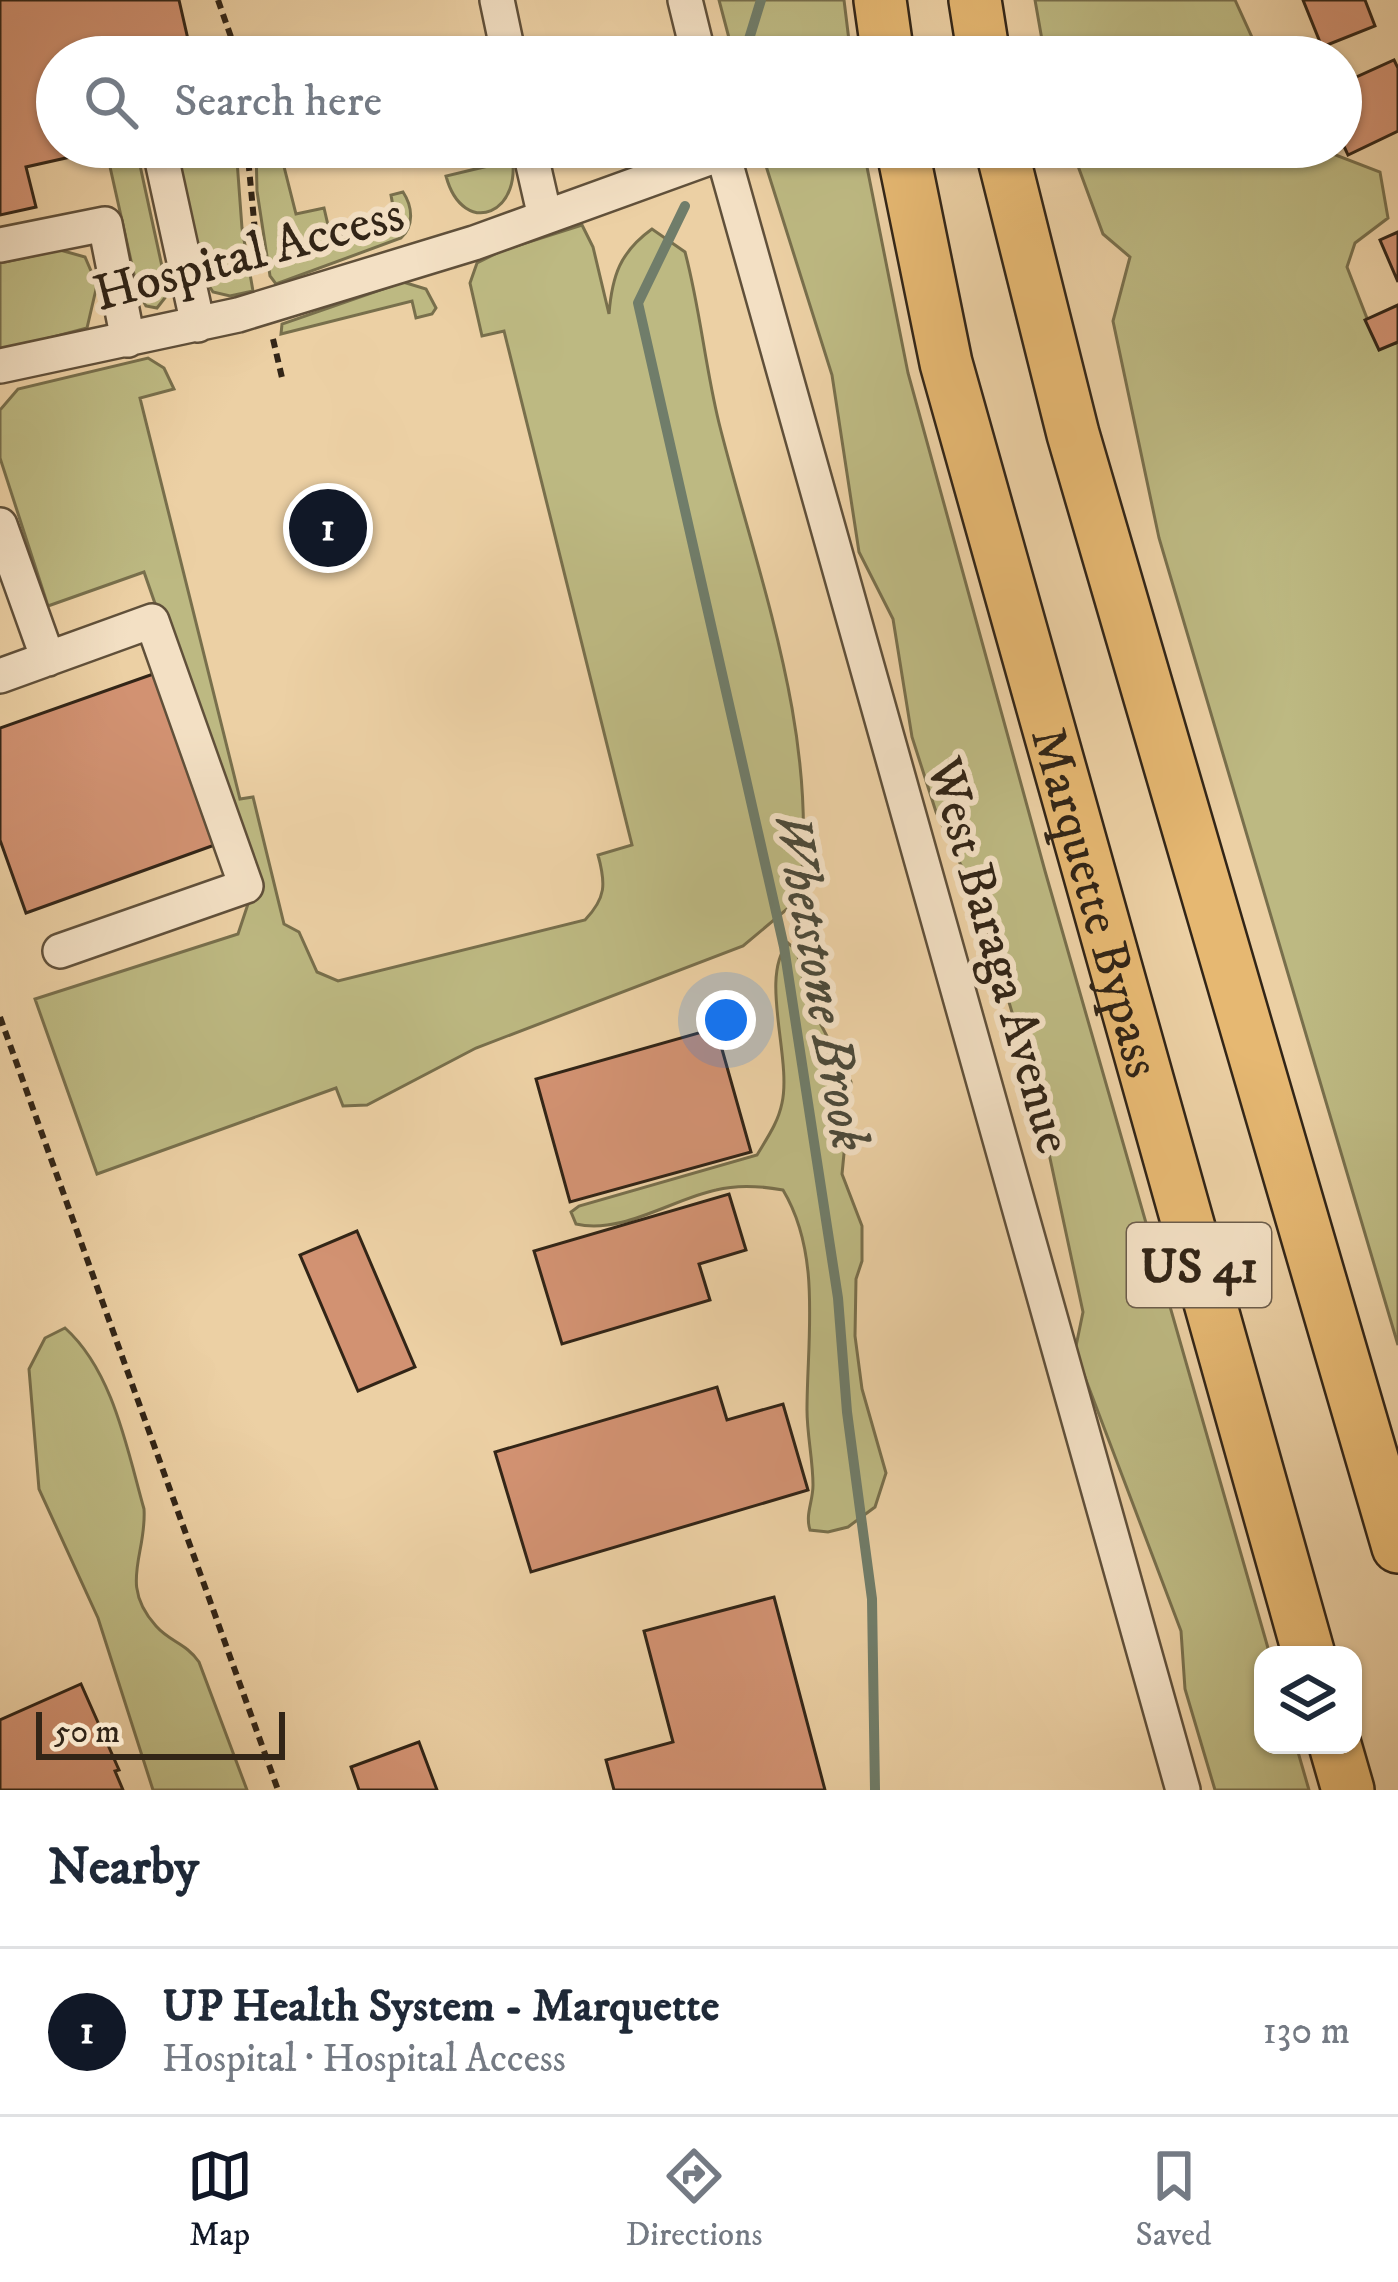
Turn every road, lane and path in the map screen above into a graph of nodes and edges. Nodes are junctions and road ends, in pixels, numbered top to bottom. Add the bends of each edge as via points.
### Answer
1 (218, 0) edge
2 (496, 0) edge
3 (685, 0) edge
4 (880, 0) edge
5 (975, 0) edge
6 (231, 36) edge
7 (504, 36) edge
8 (694, 36) edge
9 (885, 36) edge
10 (981, 36) edge
11 (164, 168) edge
12 (248, 168) edge
13 (534, 168) edge
14 (674, 168) edge
15 (727, 168) edge
16 (906, 168) edge
17 (1006, 168) edge
18 (545, 217) junction
19 (0, 245) edge
20 (266, 306) junction
21 (198, 325) junction
22 (128, 340) junction
23 (0, 366) edge
24 (284, 382) dead end
25 (0, 525) edge
26 (48, 659) junction
27 (0, 676) edge
28 (60, 951) dead end
29 (0, 1017) edge
30 (1398, 1547) edge
31 (1307, 1646) edge
32 (1338, 1754) edge
33 (278, 1790) edge
34 (1183, 1790) edge
35 (1348, 1790) edge

1 - 6 path
2 - 7 street
3 - 8 street
4 - 9 highway
5 - 10 highway
11 - 21 street
12 - 20 path
13 - 18 street
14 - 18 street, Hospital Access
15 - 34 street, West Baraga Avenue
16 - 31 highway, Marquette Bypass / US 41 via 946,363
17 - 30 highway, US 41 via 1073,434
18 - 20 street, Hospital Access
19 - 22 street via 104,224
20 - 21 street, Hospital Access
20 - 24 path
21 - 22 street, Hospital Access
22 - 23 street, Hospital Access
25 - 26 street
26 - 27 street
26 - 28 street via 152,621 246,886
29 - 33 path
32 - 35 highway

